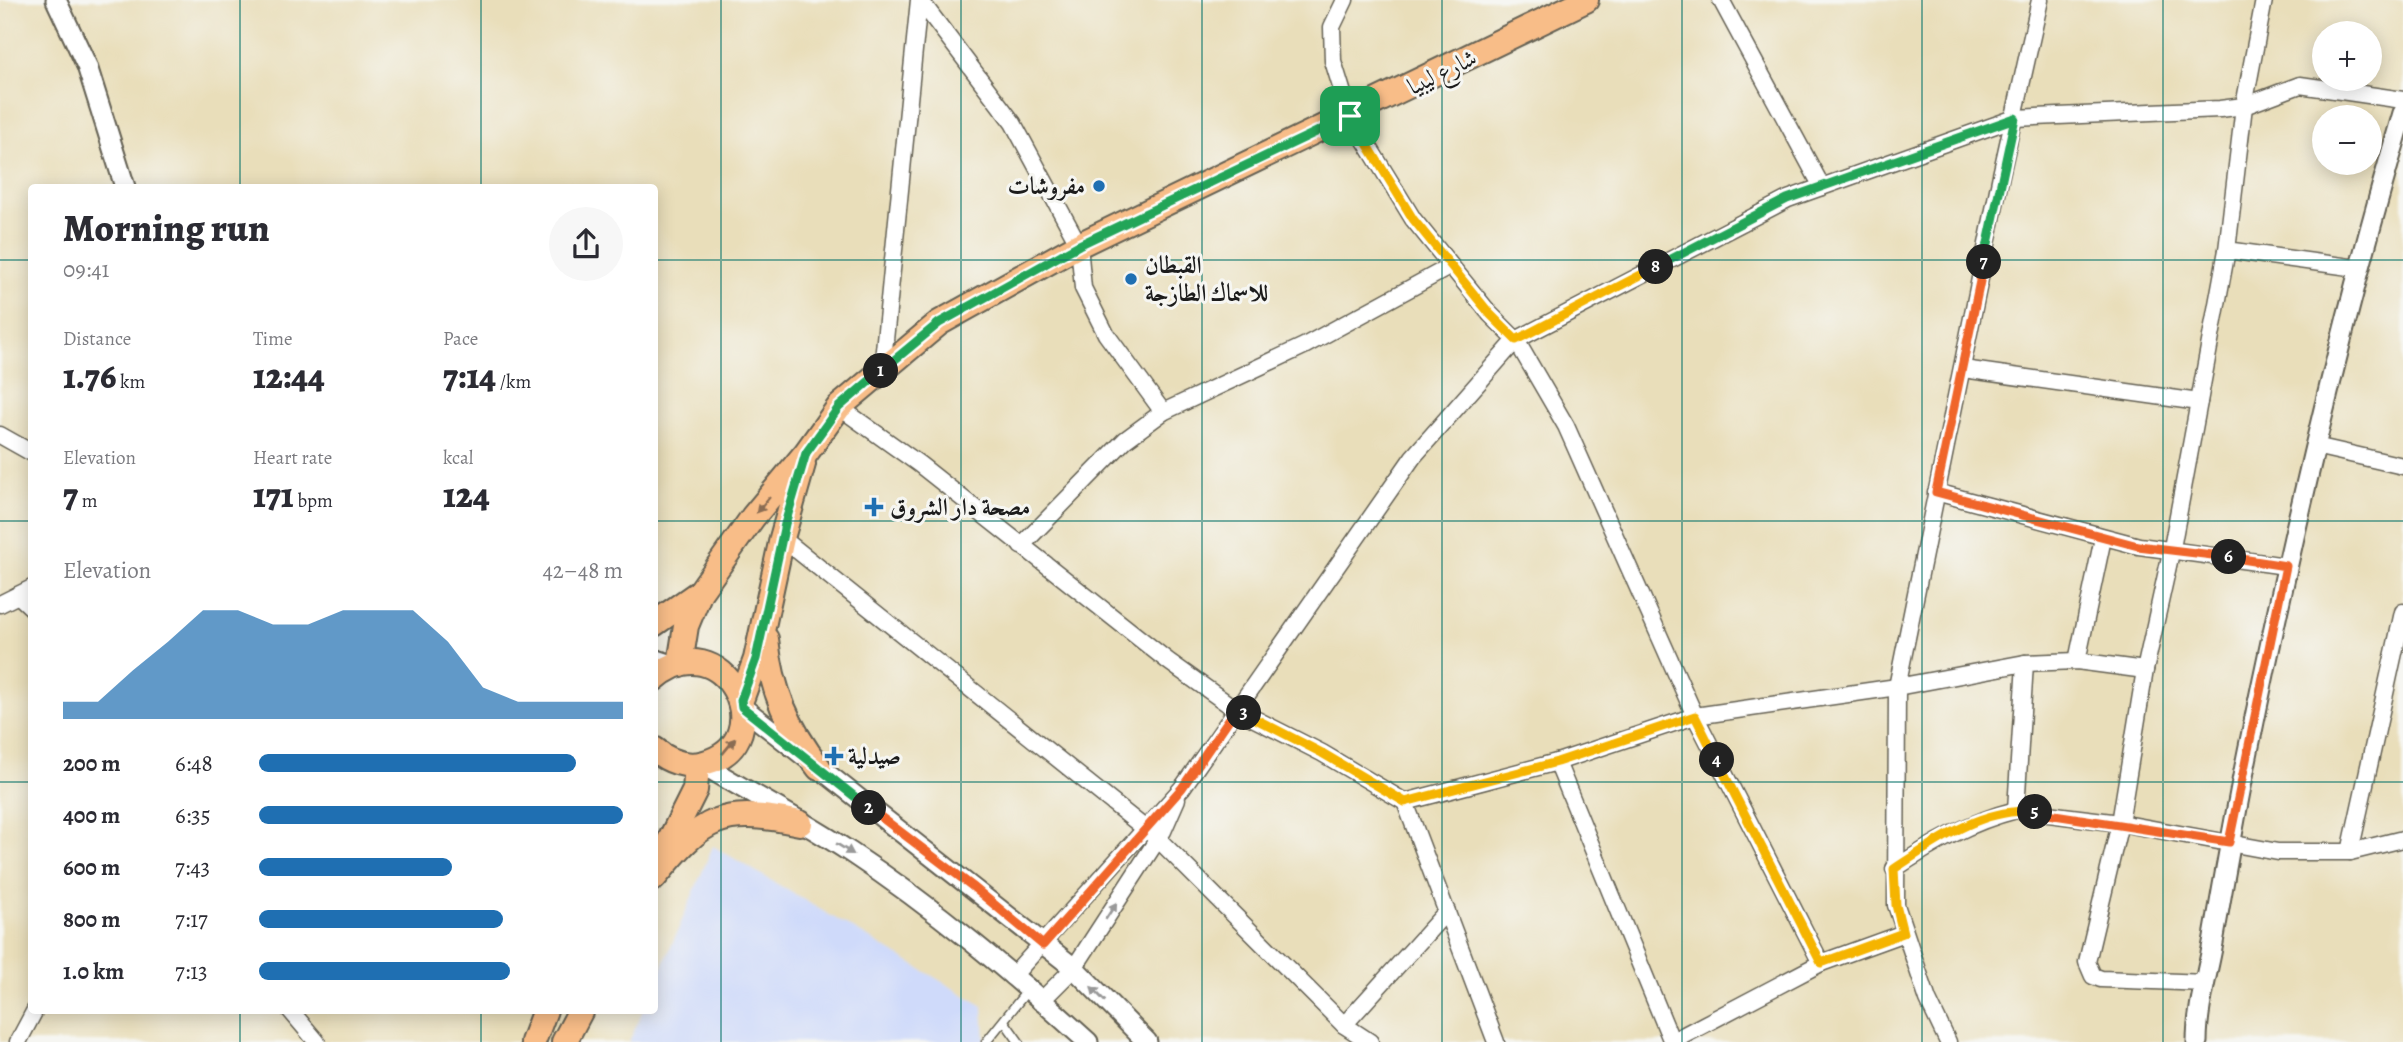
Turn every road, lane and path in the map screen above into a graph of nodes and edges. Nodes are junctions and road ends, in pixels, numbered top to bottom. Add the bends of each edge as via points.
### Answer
1 (56, 0) edge
2 (919, 0) edge
3 (1345, 0) edge
4 (1586, 0) edge
5 (1721, 0) edge
6 (2040, 0) edge
7 (2264, 0) edge
8 (2403, 100) edge
9 (2244, 106) junction
10 (2403, 113) edge
11 (1350, 116) junction
12 (2015, 118) junction
13 (124, 184) edge
14 (1822, 187) junction
15 (1079, 245) junction
16 (2227, 250) junction
17 (1451, 265) junction
18 (2357, 268) junction
19 (1516, 340) junction
20 (1963, 369) junction
21 (882, 370) junction
22 (2199, 402) junction
23 (839, 407) junction
24 (1163, 412) junction
25 (0, 435) edge
26 (2315, 446) junction
27 (28, 451) edge
28 (806, 453) junction
29 (2403, 466) edge
30 (1936, 492) junction
31 (782, 538) junction
32 (2103, 538) junction
33 (1021, 546) junction
34 (2172, 548) junction
35 (2286, 566) junction
36 (25, 591) edge
37 (700, 592) junction
38 (0, 604) edge
39 (766, 607) junction
40 (2403, 612) edge
41 (658, 621) edge
42 (2077, 661) junction
43 (2025, 663) junction
44 (666, 667) edge
45 (2145, 670) junction
46 (1897, 687) junction
47 (741, 704) junction
48 (1236, 709) junction
49 (1695, 716) junction
50 (658, 751) edge
51 (1557, 762) junction
52 (700, 764) junction
53 (819, 768) junction
54 (1182, 788) junction
55 (1405, 802) junction
56 (2016, 810) junction
57 (800, 823) junction
58 (2120, 823) junction
59 (1145, 828) junction
60 (1158, 839) junction
61 (2403, 839) edge
62 (2229, 842) junction
63 (2350, 852) junction
64 (658, 863) edge
65 (1894, 869) junction
66 (658, 873) edge
67 (1447, 911) junction
68 (1903, 933) junction
69 (1043, 945) junction
70 (1821, 963) junction
71 (1074, 968) junction
72 (1012, 977) junction
73 (2206, 982) junction
74 (1033, 996) junction
75 (33, 1014) edge
76 (293, 1014) edge
77 (544, 1014) edge
78 (579, 1014) edge
79 (2197, 1018) junction
80 (1004, 1021) junction
81 (1344, 1025) junction
82 (18, 1042) edge
83 (317, 1042) edge
84 (533, 1042) edge
85 (564, 1042) edge
86 (986, 1042) edge
87 (1019, 1042) edge
88 (1088, 1042) edge
89 (1147, 1042) edge
90 (1370, 1042) edge
91 (1496, 1042) edge
92 (1671, 1042) edge
93 (1948, 1042) edge
94 (2197, 1042) edge
95 (2205, 1042) edge

1 - 13 street via 87,66
2 - 15 street via 1013,123
2 - 21 street
3 - 11 street via 1332,27 1333,61
4 - 11 main road, شارع ليبيا
5 - 14 street
6 - 12 street
7 - 9 street
8 - 9 street via 2300,85
9 - 12 street
9 - 16 street
10 - 18 street
11 - 15 main road, شارع ليبيا
11 - 17 street via 1413,219
12 - 14 street
12 - 20 street
14 - 19 street via 1787,199
15 - 21 main road, شارع ليبيا via 939,323
15 - 24 street via 1083,288 1106,334
16 - 18 street
16 - 22 street
17 - 19 street
17 - 24 street via 1304,346
18 - 26 street
19 - 48 street via 1413,457
19 - 49 street via 1566,426
20 - 22 street
20 - 30 street
21 - 23 main road, شارع ليبيا
22 - 34 street
23 - 28 main road, شارع ليبيا
23 - 33 street
24 - 33 street via 1125,440
25 - 27 street
26 - 29 street
26 - 35 street
28 - 31 main road
28 -> 37 main road, شارع ليبيا
30 - 32 street
30 - 46 street
31 - 39 main road
31 - 59 street
32 - 34 street
32 - 42 street
33 - 48 street
34 - 35 street
34 - 45 street
35 - 62 street
36 - 38 street
37 - 41 main road
37 - 44 main road
39 - 47 main road
39 - 53 main road via 765,636 776,693 796,737
40 - 63 street
42 - 43 street
42 - 45 street
43 - 46 street
43 - 56 street
44 - 47 main road via 702,664 722,673
45 - 58 street
46 - 49 street
46 - 65 street
52 -> 47 main road via 722,755 736,739
47 - 53 street
48 - 54 street
48 - 55 street
49 - 51 street
49 - 70 street
50 - 52 main road via 678,763
51 - 55 street
51 - 92 street
52 - 57 street
52 - 64 main road via 695,790
53 - 69 street
54 - 59 street
54 - 60 street
55 - 67 street
56 - 58 street
56 - 65 street via 1942,837
57 - 66 main road via 743,815 707,824
57 -> 72 street via 900,886 964,933
58 - 62 street
58 - 73 street via 2087,962 2093,976
59 - 60 street
59 - 69 street
71 -> 60 street
60 - 81 street
61 - 63 street
62 - 63 street via 2278,852
62 - 73 street
65 - 68 street
67 - 81 street
67 - 91 street
68 - 70 street
68 - 93 street
69 - 71 street
69 - 72 street
70 - 92 street
71 - 74 street
89 -> 71 street
72 - 74 street
73 - 79 street
74 - 80 lane
74 - 88 street
75 - 82 street
76 - 83 street
77 - 84 main road
78 - 85 main road
79 - 94 street
79 - 95 street
80 - 86 lane
80 - 87 lane
81 - 90 street

